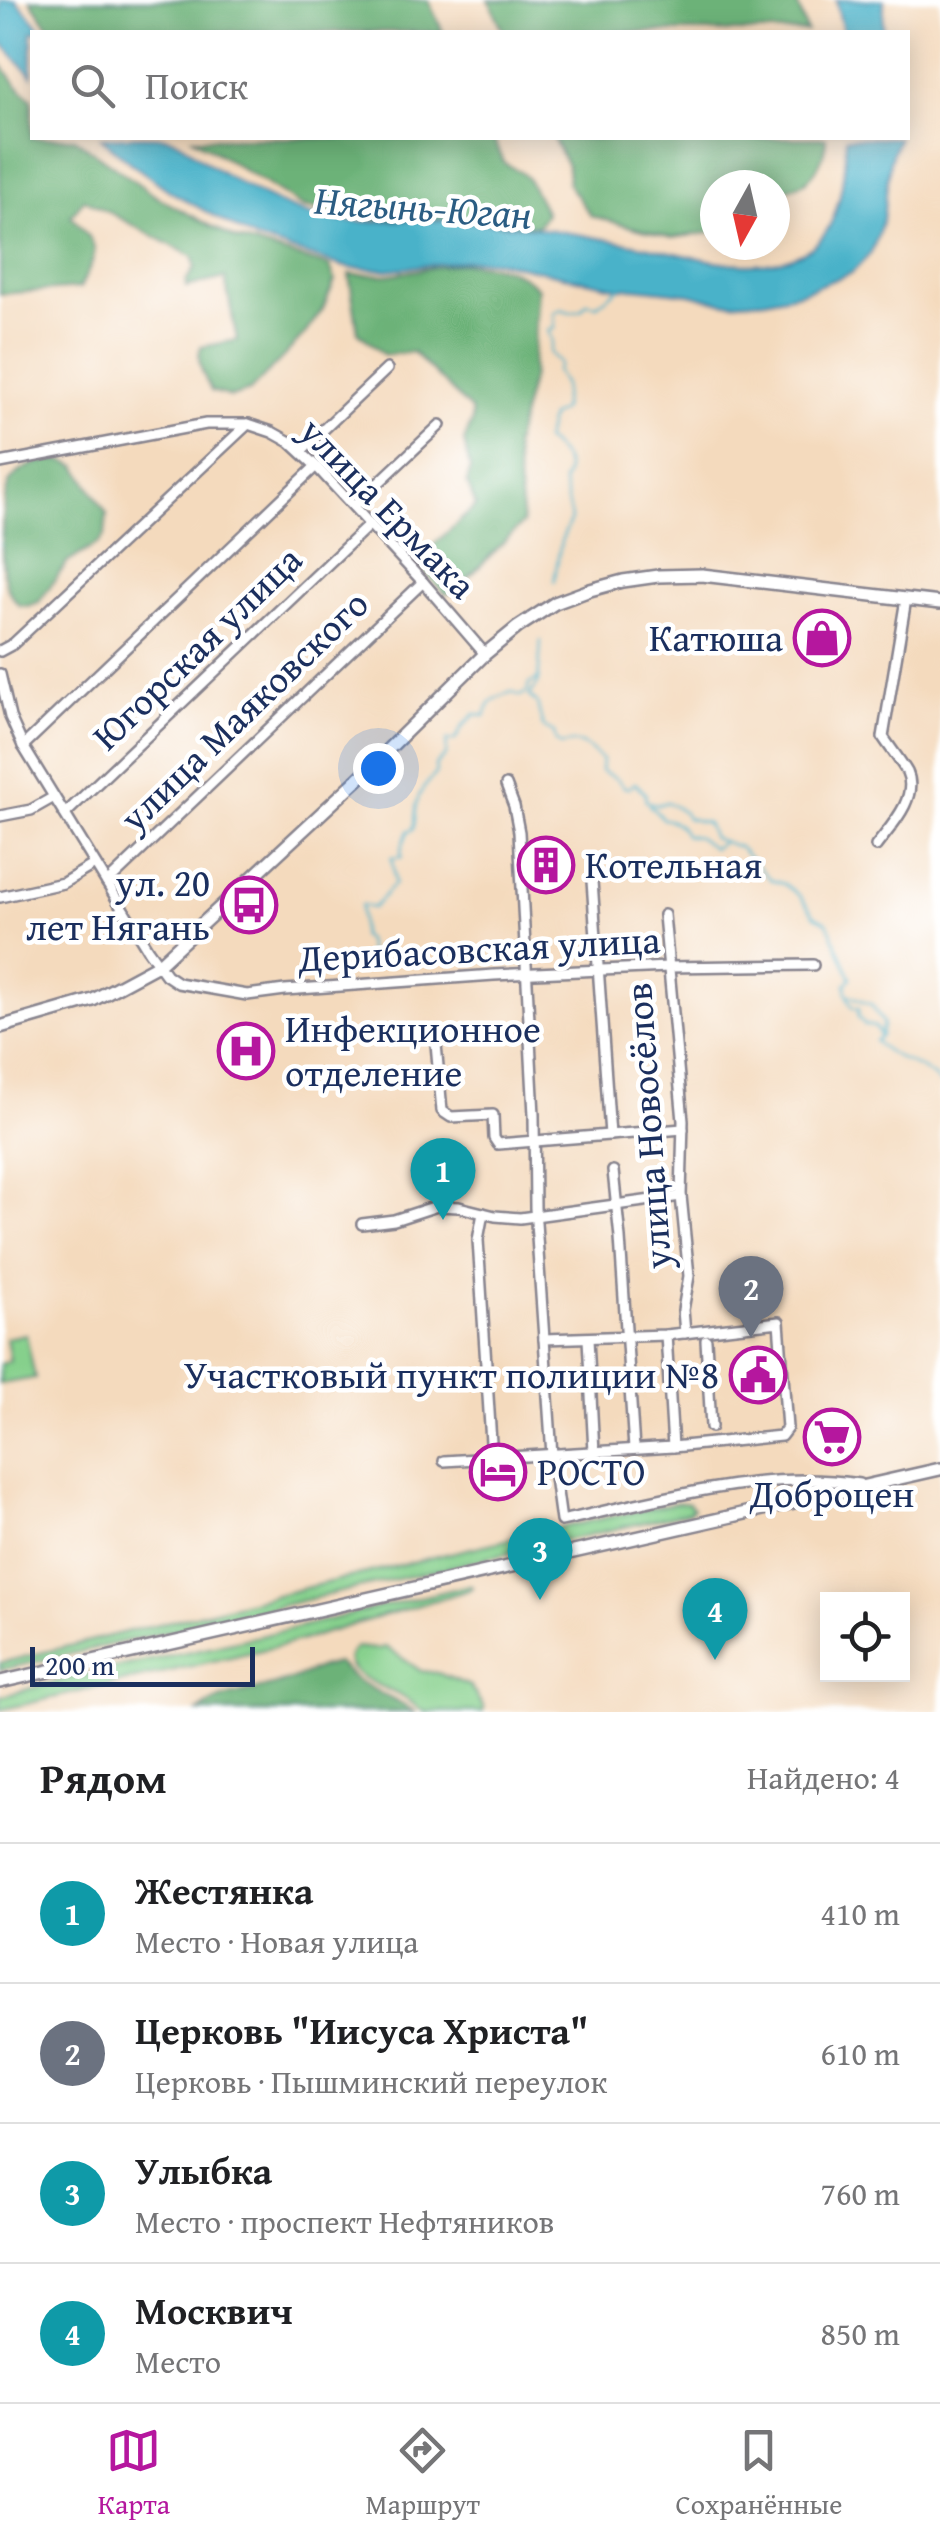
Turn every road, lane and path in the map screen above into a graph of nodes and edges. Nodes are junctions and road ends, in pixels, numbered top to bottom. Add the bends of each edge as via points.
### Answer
1 (387, 369) dead end
2 (248, 424) junction
3 (440, 424) dead end
4 (301, 451) junction
5 (0, 463) edge
6 (316, 466) junction
7 (354, 506) junction
8 (370, 524) junction
9 (423, 582) junction
10 (906, 598) junction
11 (940, 603) edge
12 (0, 651) edge
13 (485, 654) junction
14 (0, 674) edge
15 (4, 708) edge
16 (23, 746) junction
17 (506, 785) dead end
18 (54, 797) junction
19 (65, 814) junction
20 (0, 816) edge
21 (876, 846) dead end
22 (96, 864) junction
23 (592, 881) dead end
24 (107, 883) junction
25 (0, 897) edge
26 (664, 915) dead end
27 (813, 964) dead end
28 (158, 965) junction
29 (668, 967) junction
30 (598, 970) junction
31 (525, 974) junction
32 (0, 1027) edge
33 (436, 1044) dead end
34 (684, 1129) junction
35 (610, 1135) junction
36 (533, 1142) junction
37 (613, 1171) dead end
38 (681, 1196) junction
39 (616, 1204) junction
40 (483, 1213) junction
41 (536, 1217) junction
42 (362, 1224) dead end
43 (685, 1333) junction
44 (666, 1335) junction
45 (626, 1337) junction
46 (588, 1338) junction
47 (544, 1339) junction
48 (706, 1340) dead end
49 (712, 1427) dead end
50 (674, 1447) junction
51 (634, 1449) junction
52 (594, 1452) junction
53 (552, 1455) junction
54 (492, 1458) junction
55 (444, 1461) dead end
56 (940, 1469) edge
57 (790, 1480) junction
58 (868, 1486) junction
59 (796, 1501) junction
60 (0, 1682) edge

1 - 4 street
2 - 4 street, улица Ермака
2 - 5 street, улица Ермака via 206,424
2 - 12 street
3 - 7 street
4 - 6 street, улица Ермака
6 - 7 street, улица Ермака
6 - 16 street
7 - 8 street, улица Ермака
8 - 9 street, улица Ермака
8 - 19 street, Югорская улица
9 - 13 street, улица Ермака
9 - 24 street, улица Маяковского
10 - 11 main road
10 - 13 main road via 722,576 639,578 555,604
10 - 21 street via 884,737 910,788
13 - 28 main road
14 - 15 street
15 - 16 street
16 - 18 street
17 - 31 street via 519,832
18 - 19 street
18 - 20 street
19 - 22 street
22 - 24 street
22 - 25 street, улица Маяковского via 64,883
23 - 30 street
24 - 28 street
26 - 29 street, улица Новосёлов
27 - 29 street, Дерибасовская улица
28 - 31 street, Дерибасовская улица via 178,983 247,995
28 - 32 main road via 93,1000
29 - 30 street, Дерибасовская улица
29 - 34 street, улица Новосёлов
30 - 31 street, Дерибасовская улица
30 - 35 street
31 - 36 street
33 - 36 street via 444,1114 493,1115 498,1144
34 - 35 street
34 - 38 street, улица Новосёлов
35 - 36 street
36 - 41 street
37 - 39 street
38 - 39 street
38 - 43 street, улица Новосёлов via 689,1276
39 - 41 street
39 - 45 street
40 - 41 street
40 - 42 street via 437,1206
40 - 54 street via 478,1240
41 - 47 street
43 - 44 street
43 - 50 street via 779,1322 788,1428 781,1436
44 - 45 street
44 - 50 street
45 - 46 street
45 - 51 street
46 - 47 street
46 - 52 street
47 - 53 street
48 - 49 street
50 - 51 street
51 - 52 street
52 - 53 street
53 - 54 street
53 - 57 street via 561,1521
54 - 55 street
56 - 58 main road
57 - 58 street
57 - 59 street via 799,1489
58 - 59 main road
59 - 60 main road

